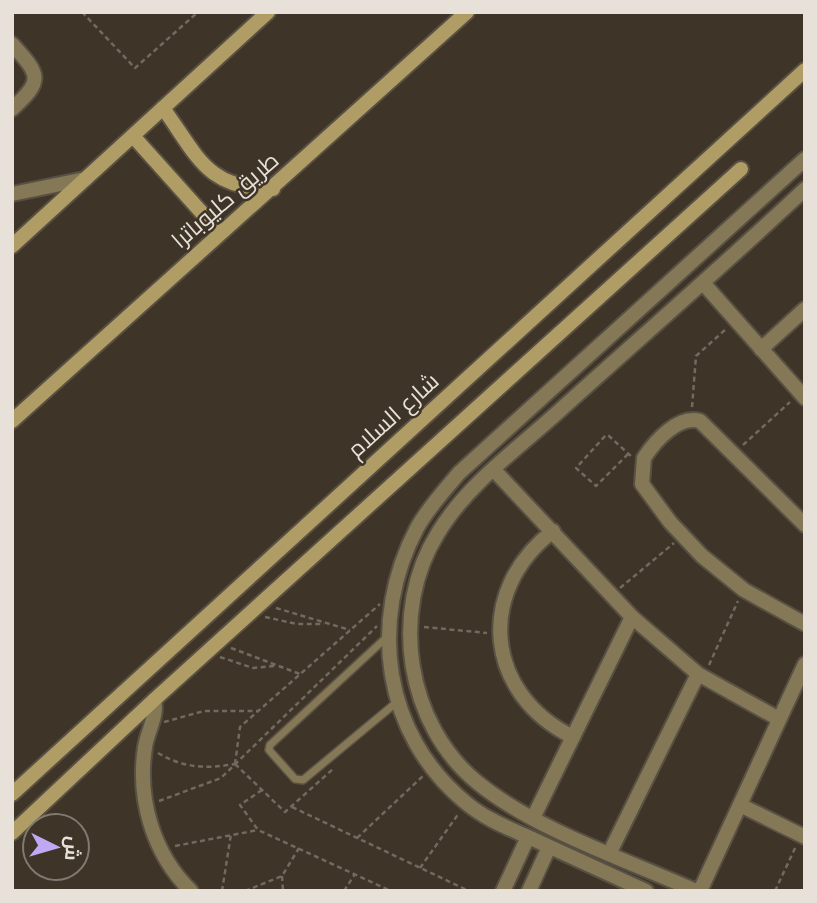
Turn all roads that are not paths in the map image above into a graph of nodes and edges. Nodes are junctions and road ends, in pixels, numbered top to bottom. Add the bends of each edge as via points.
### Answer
1 (268, 12) edge
2 (467, 12) edge
3 (12, 44) edge
4 (805, 69) edge
5 (163, 108) junction
6 (12, 109) edge
7 (133, 136) junction
8 (805, 159) edge
9 (741, 169) dead end
10 (85, 179) junction
11 (273, 189) junction
12 (805, 189) edge
13 (12, 194) edge
14 (220, 233) junction
15 (12, 246) edge
16 (704, 284) junction
17 (805, 309) edge
18 (761, 349) junction
19 (561, 380) junction
20 (802, 395) edge
21 (576, 396) junction
22 (12, 421) edge
23 (494, 470) junction
24 (805, 525) edge
25 (553, 531) junction
26 (632, 617) junction
27 (805, 624) edge
28 (388, 636) junction
29 (805, 664) edge
30 (700, 676) junction
31 (153, 701) junction
32 (397, 702) junction
33 (779, 719) junction
34 (573, 737) junction
35 (12, 794) edge
36 (740, 805) junction
37 (533, 818) junction
38 (12, 833) edge
39 (803, 836) edge
40 (528, 838) junction
41 (549, 847) junction
42 (610, 852) junction
43 (191, 891) edge
44 (503, 891) edge
45 (529, 891) edge
46 (646, 891) edge
47 (698, 891) edge

1 - 5 main road
2 - 11 main road, طريق كليوباترا
3 - 6 street via 35,71 36,82
4 - 35 main road, شارع السلام
5 - 7 main road
5 - 11 main road via 215,176 235,186
7 - 10 main road
7 - 14 main road
8 - 19 street
9 - 31 main road
10 - 13 street
10 - 15 main road
11 - 14 main road, طريق كليوباترا
12 - 16 street
14 - 22 main road, طريق كليوباترا
16 - 18 street
16 - 21 street
17 - 18 street
18 - 20 street
19 - 21 street
19 - 28 street via 458,473 437,499 404,556 393,592
21 - 23 street
23 - 25 street
23 - 37 street via 454,509 437,534 414,590 410,626 415,680 438,735 476,781
24 - 27 street via 706,426 692,419 677,424 649,450 642,466 642,484 702,556 744,590
25 - 26 street
25 - 34 street via 516,571 503,604 500,635 518,692 542,719
26 - 30 street
26 - 34 street
28 - 32 street
28 - 32 lane via 269,750 295,779 307,778
29 - 33 street
30 - 33 street
30 - 42 street
31 - 38 main road
31 - 43 street via 155,711 145,745 146,805 161,850
32 - 40 street via 419,751 440,779 466,803
33 - 36 street
34 - 37 street
36 - 39 street
36 - 47 street
37 - 42 street
40 - 41 street
40 - 44 street
41 - 45 street
41 - 46 street
42 - 47 street

